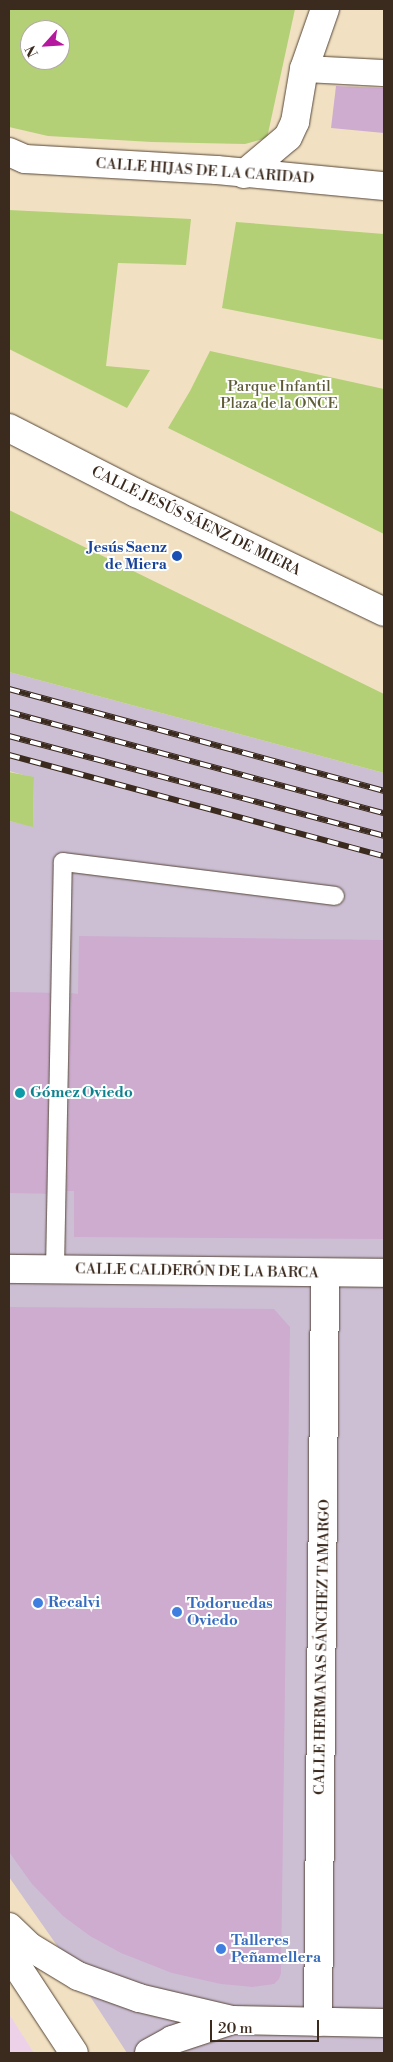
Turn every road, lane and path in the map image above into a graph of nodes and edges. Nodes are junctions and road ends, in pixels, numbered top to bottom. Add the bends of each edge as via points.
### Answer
1 (325, 9) edge
2 (304, 69) junction
3 (384, 74) edge
4 (14, 158) edge
5 (244, 174) junction
6 (384, 186) edge
7 (9, 428) edge
8 (384, 612) edge
9 (335, 896) dead end
10 (9, 1269) edge
11 (55, 1269) junction
12 (325, 1273) junction
13 (384, 1273) edge
14 (9, 1927) edge
15 (9, 1954) edge
16 (232, 2020) junction
17 (318, 2022) junction
18 (384, 2023) edge
19 (74, 2053) edge
20 (149, 2053) edge

1 - 2 street
2 - 3 street
2 - 5 street via 295,122 288,138
4 - 5 street, CALLE HIJAS DE LA CARIDAD
5 - 6 street, CALLE HIJAS DE LA CARIDAD
7 - 8 street, CALLE JESÚS SÁENZ DE MIERA
9 - 11 lane via 63,862
10 - 11 street, CALLE CALDERÓN DE LA BARCA
11 - 12 street, CALLE CALDERÓN DE LA BARCA
12 - 13 street, CALLE CALDERÓN DE LA BARCA
12 - 17 street, CALLE HERMANAS SÁNCHEZ TAMARGO
14 - 16 street via 30,1947 78,1976 139,1998
15 - 19 street
16 - 17 street
16 - 20 street via 172,2040
17 - 18 street

